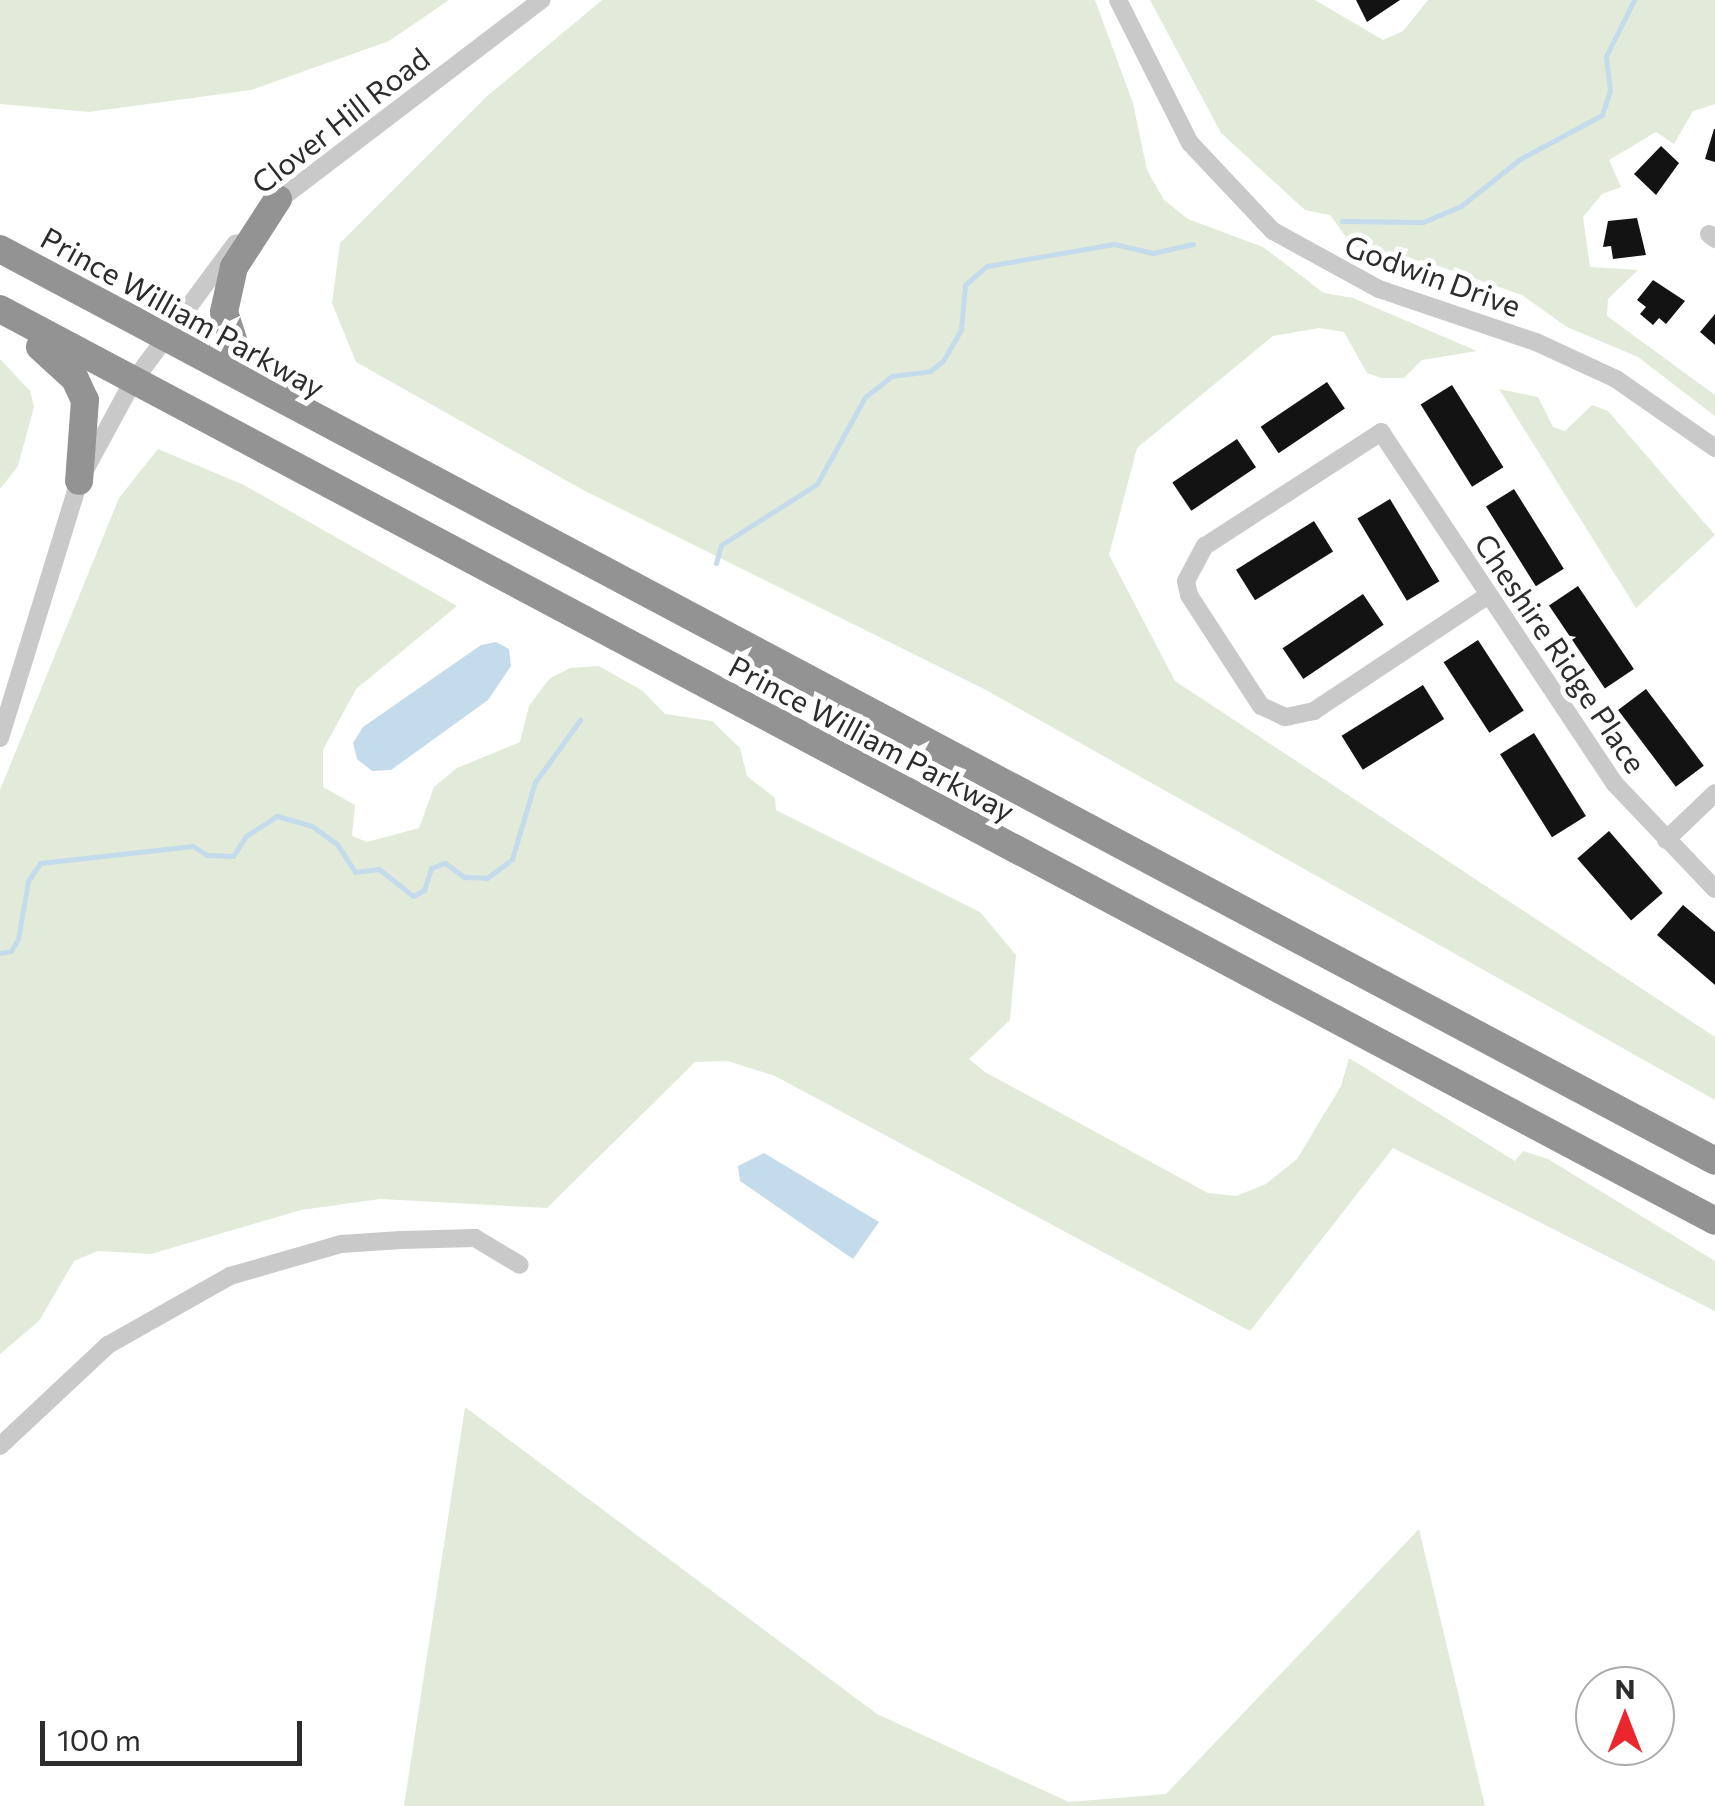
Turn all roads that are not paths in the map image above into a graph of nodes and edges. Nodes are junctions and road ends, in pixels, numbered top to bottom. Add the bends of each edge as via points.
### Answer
1 (541, 0) edge
2 (1118, 0) edge
3 (278, 199) junction
4 (0, 249) edge
5 (0, 312) edge
6 (162, 339) junction
7 (132, 383) junction
8 (297, 411) junction
9 (1715, 448) edge
10 (78, 481) junction
11 (1488, 596) junction
12 (0, 738) edge
13 (1715, 792) edge
14 (1666, 840) junction
15 (1715, 890) edge
16 (1715, 1161) edge
17 (1715, 1222) edge
18 (520, 1264) dead end
19 (0, 1446) edge

1 - 3 street, Clover Hill Road
2 - 9 street, Godwin Drive via 1190,143 1272,231 1379,289 1536,342 1616,379
3 - 6 street, Clover Hill Road
3 - 8 highway via 234,267 224,312 237,352
4 - 6 highway, Prince William Parkway
5 - 7 highway, Prince William Parkway
5 - 10 highway via 81,389 86,413
6 - 7 street, Clover Hill Road
6 - 8 highway, Prince William Parkway
7 - 10 street, Clover Hill Road
7 - 17 highway, Prince William Parkway
8 - 16 highway, Prince William Parkway
10 - 12 street, Clover Hill Road
11 - 11 street, Cheshire Ridge Place via 1381,432 1205,546 1188,569 1189,595 1262,706 1284,717 1314,711
11 - 14 street, Cheshire Ridge Place via 1614,784
13 - 14 street
14 - 15 street, Cheshire Ridge Place
18 - 19 street via 476,1238 401,1240 341,1244 230,1276 108,1345

